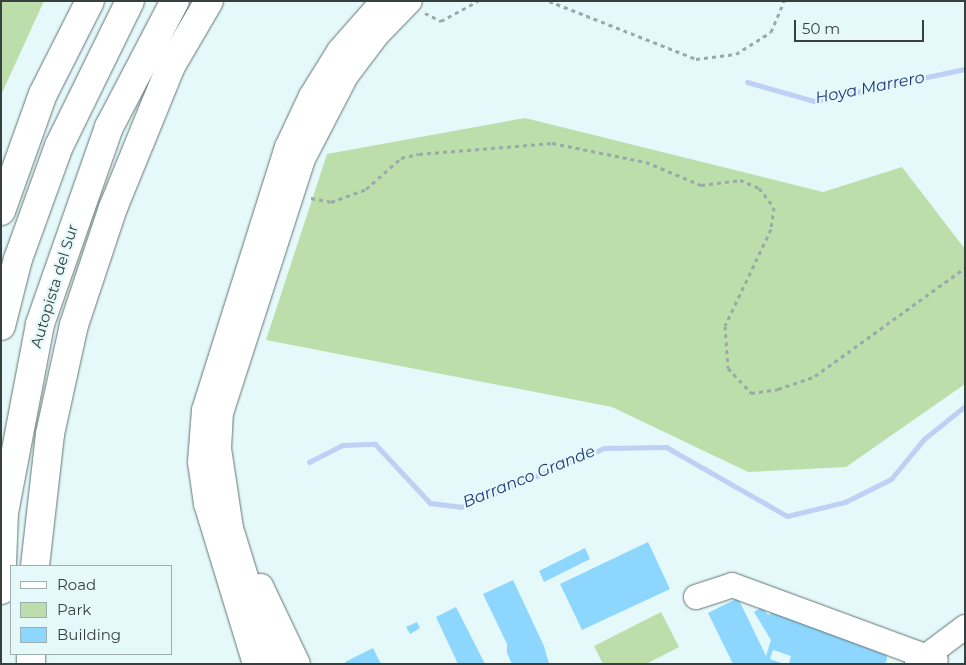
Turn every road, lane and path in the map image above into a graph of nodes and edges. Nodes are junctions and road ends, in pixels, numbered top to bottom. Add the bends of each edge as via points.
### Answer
1 (90, 1) edge
2 (130, 1) edge
3 (175, 1) edge
4 (209, 1) edge
5 (226, 1) edge
6 (478, 1) edge
7 (548, 1) edge
8 (784, 1) edge
9 (400, 2) edge
10 (158, 104) junction
11 (291, 193) junction
12 (1, 211) edge
13 (965, 268) edge
14 (1, 326) edge
15 (240, 559) junction
16 (35, 565) edge
17 (1, 590) edge
18 (696, 597) dead end
19 (958, 631) edge
20 (928, 660) edge
21 (255, 664) edge
22 (273, 664) edge
23 (298, 664) edge

1 - 12 highway via 43,94
2 - 14 highway via 59,146 18,259
3 - 17 highway, Autopista del Sur via 109,127 40,324 4,512
4 - 10 highway via 171,66
5 - 10 highway
6 - 9 path via 441,21
7 - 8 path via 696,59 736,54 771,32
9 - 11 street via 346,76 320,120
9 - 21 street via 339,51 310,96 287,148 204,410 200,462 206,504
10 - 16 highway via 112,208 74,325 50,434
11 - 13 path via 330,202 366,189 401,158 487,145 552,143 646,162 701,185 740,180 759,188 774,207 771,228 725,326 728,368 751,392 778,389 815,376
11 - 15 street via 222,413 223,484
15 - 22 street
15 - 23 street via 265,593
18 - 20 street via 732,585
19 - 20 street

